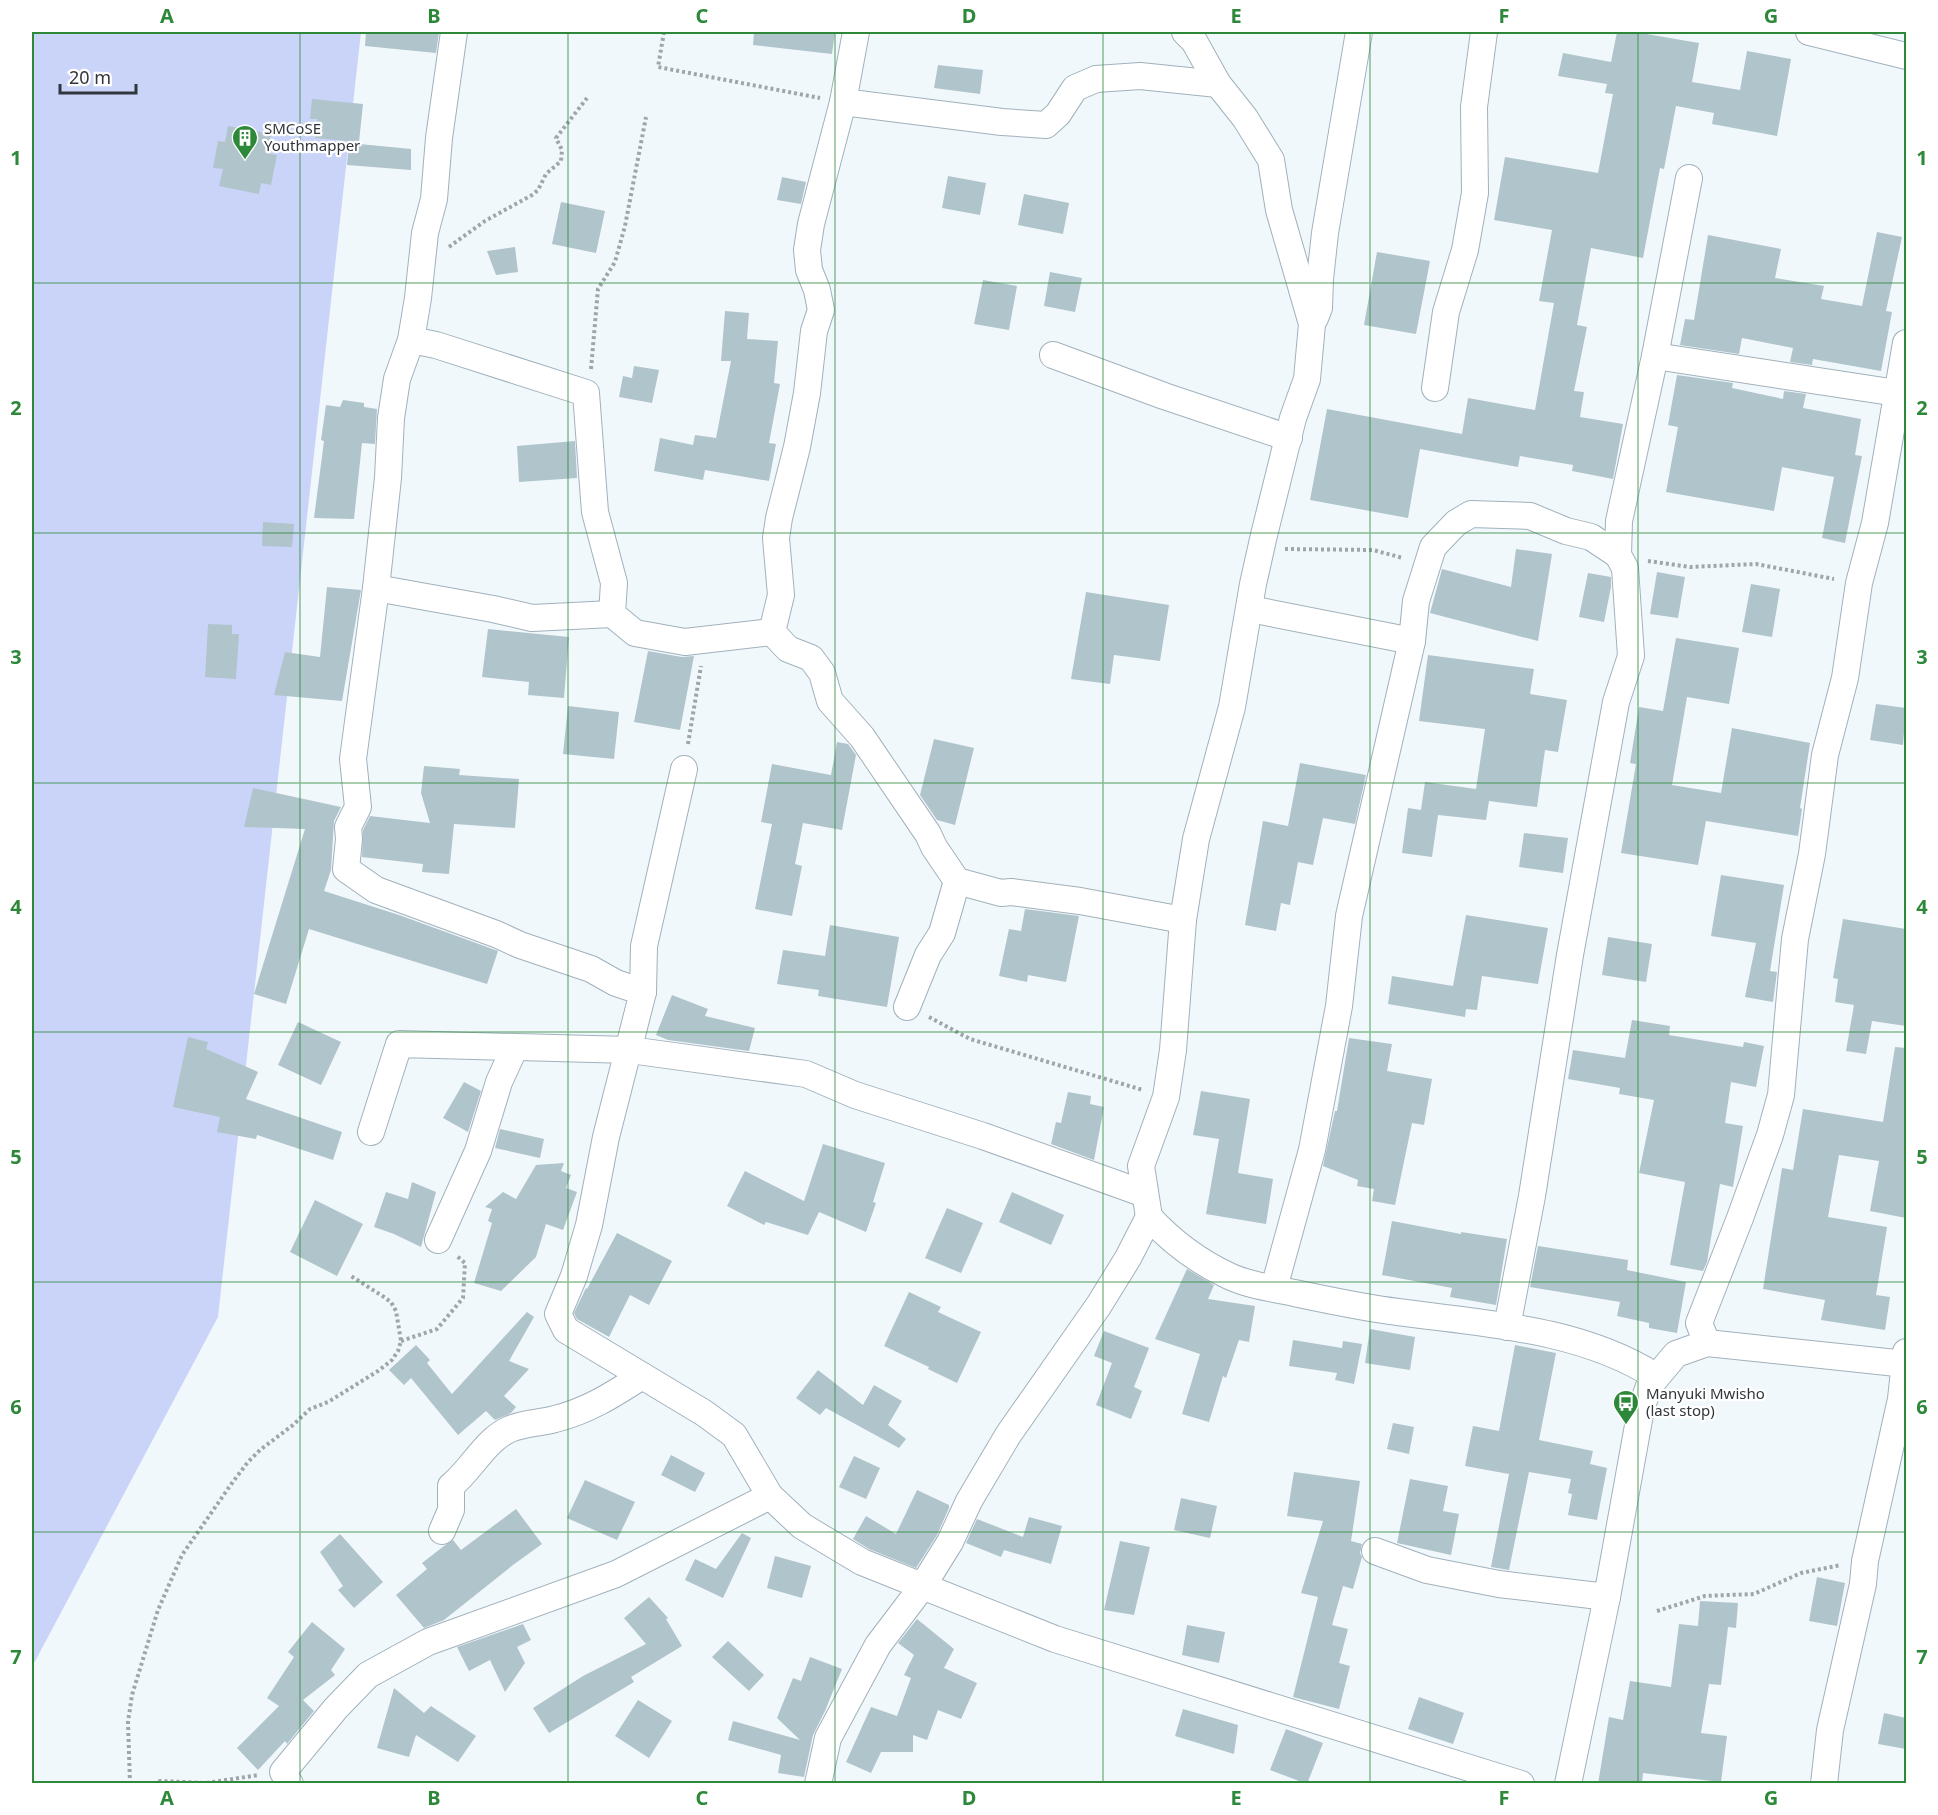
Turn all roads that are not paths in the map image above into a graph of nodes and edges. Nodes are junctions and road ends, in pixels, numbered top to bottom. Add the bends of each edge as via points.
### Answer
1 (454, 32) edge
2 (856, 32) edge
3 (1185, 32) edge
4 (1359, 32) edge
5 (1484, 32) edge
6 (1809, 32) edge
7 (1906, 56) edge
8 (1218, 84) junction
9 (843, 102) junction
10 (1689, 178) dead end
11 (1312, 324) junction
12 (411, 340) junction
13 (1906, 343) edge
14 (1053, 355) dead end
15 (1655, 356) junction
16 (1435, 388) dead end
17 (1896, 393) junction
18 (1289, 438) junction
19 (1618, 555) junction
20 (376, 588) junction
21 (1250, 609) junction
22 (612, 614) junction
23 (772, 632) junction
24 (1412, 641) junction
25 (684, 768) road end
26 (957, 881) junction
27 (1183, 920) junction
28 (644, 992) junction
29 (907, 1007) road end
30 (515, 1047) junction
31 (630, 1050) junction
32 (371, 1132) dead end
33 (1147, 1205) junction
34 (438, 1240) road end
35 (1274, 1288) junction
36 (1507, 1327) junction
37 (1707, 1343) junction
38 (1906, 1360) edge
39 (642, 1376) junction
40 (1655, 1376) junction
41 (770, 1496) junction
42 (441, 1531) dead end
43 (1375, 1551) dead end
44 (922, 1587) junction
45 (1607, 1597) junction
46 (286, 1778) edge
47 (818, 1784) edge
48 (1521, 1784) edge
49 (1568, 1784) edge
50 (1824, 1784) edge

1 - 12 street via 434,199 425,232
2 - 9 street
3 - 8 street
4 - 11 street via 1325,233 1319,309
5 - 16 street via 1474,107 1475,193 1465,250 1446,312
6 - 7 street
8 - 9 street via 1140,76 1096,79 1075,88 1046,125
8 - 11 street via 1271,160 1279,210
9 - 23 street via 807,250 821,310 814,331 797,447 779,518 776,538 781,595
10 - 15 street
11 - 18 street via 1306,379
12 - 20 street via 391,418
12 - 22 street via 586,393 595,512 614,583
13 - 17 street
14 - 18 street
15 - 17 street
15 - 19 street via 1619,520
17 - 37 street via 1845,678 1825,755 1812,854 1795,939 1781,1095 1770,1136 1699,1323
18 - 21 street
19 - 24 street via 1591,537 1530,516 1471,514 1456,523 1433,547 1416,602
19 - 36 street via 1625,567 1631,656 1616,702
20 - 22 street via 532,618
20 - 28 street via 353,759 358,807 348,827 346,869 376,890
21 - 24 street
21 - 27 street via 1232,707 1196,839
22 - 23 street via 635,633 685,642
23 - 26 street via 788,649 811,658 822,674 830,701 862,737
24 - 35 street via 1349,916 1339,1006 1312,1150
25 - 28 street via 644,946
26 - 27 street via 1001,893 1080,901
26 - 29 street via 942,933 928,955
27 - 33 street via 1166,1097 1141,1166
28 - 31 street
30 - 31 street
30 - 32 street via 399,1044
30 - 34 street via 499,1082 474,1161
31 - 33 street via 806,1074 855,1095 1014,1147
31 - 39 street via 606,1137 589,1225 558,1314 566,1330
33 - 35 street via 1160,1229 1208,1265 1232,1277
33 - 44 street via 1128,1258 1008,1435
35 - 36 street via 1364,1307
36 - 40 street via 1602,1348
37 - 38 street
37 - 40 street via 1676,1354
38 - 50 street via 1830,1730
39 - 41 street via 734,1435
39 - 42 street via 597,1405 557,1419 511,1428 493,1439 451,1486 451,1510
40 - 45 street via 1641,1409
41 - 44 street via 802,1526 828,1542 862,1562
41 - 46 street via 616,1574 428,1642 368,1675 336,1708
43 - 45 street via 1437,1572
44 - 47 street via 878,1645 840,1713 828,1738
44 - 48 street via 1055,1639
45 - 49 street

